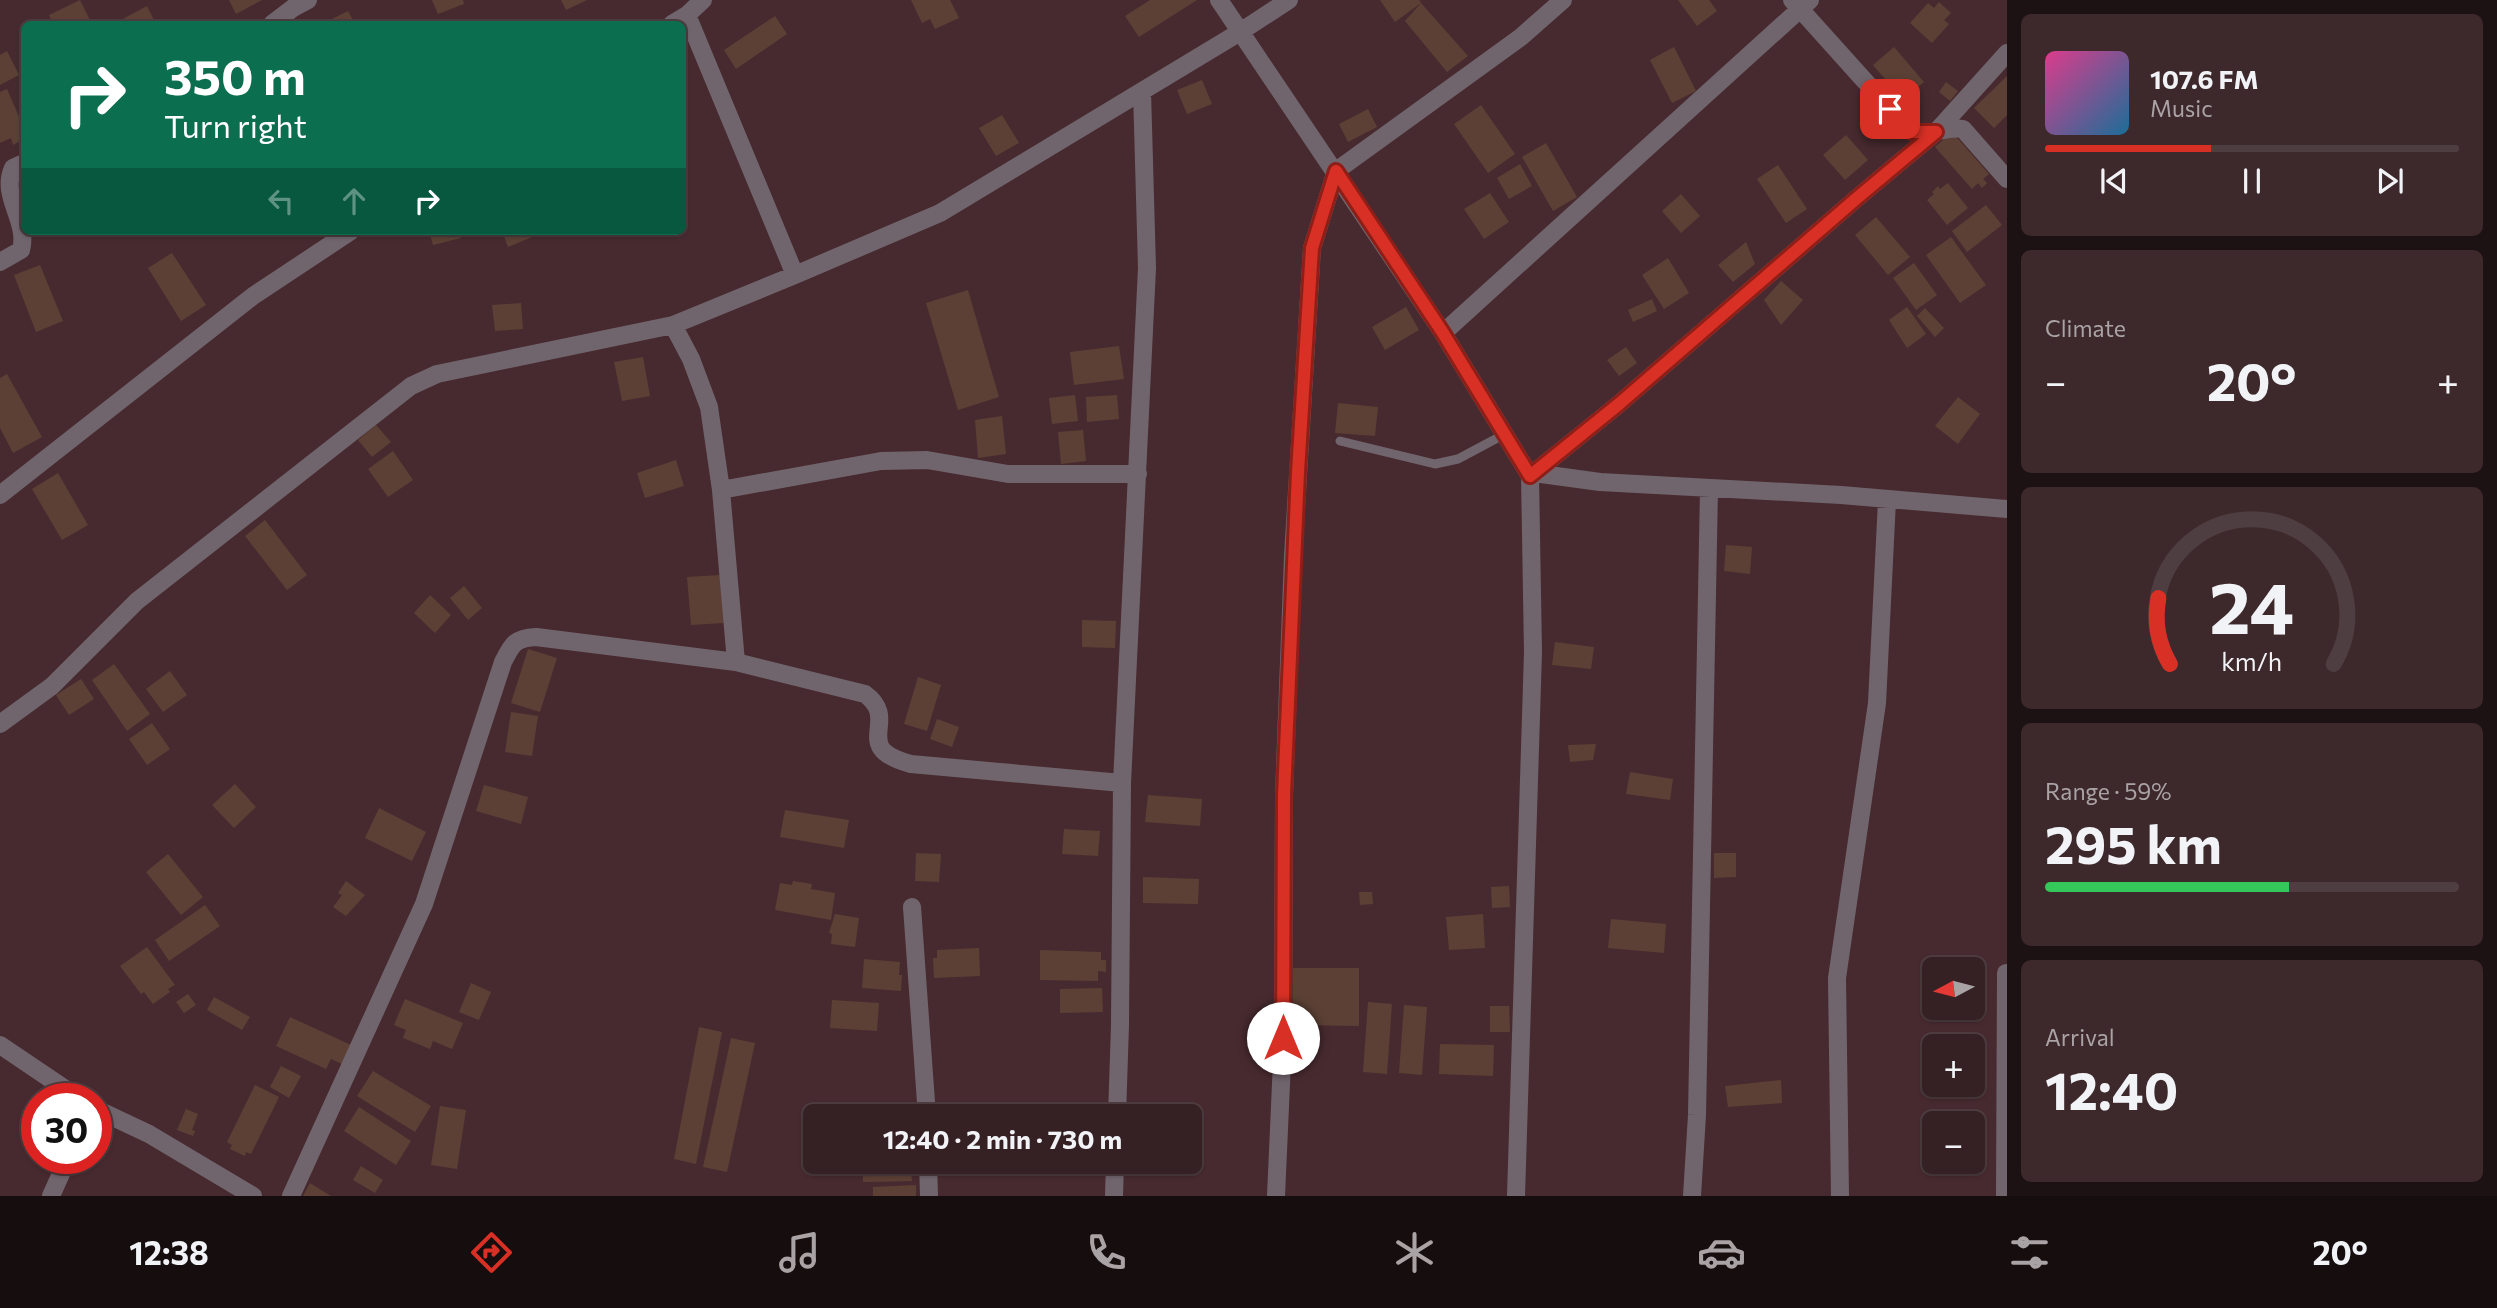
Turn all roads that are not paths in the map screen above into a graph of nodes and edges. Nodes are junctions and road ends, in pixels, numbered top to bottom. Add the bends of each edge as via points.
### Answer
1 (308, 0) edge
2 (703, 0) edge
3 (1219, 0) edge
4 (1289, 0) edge
5 (1563, 0) edge
6 (1801, 3) edge
7 (680, 20) edge
8 (276, 21) edge
9 (1240, 32) junction
10 (686, 33) edge
11 (2007, 53) edge
12 (1142, 91) junction
13 (1936, 132) junction
14 (21, 164) edge
15 (1336, 171) junction
16 (2007, 179) edge
17 (21, 229) edge
18 (23, 235) edge
19 (345, 235) edge
20 (0, 262) edge
21 (795, 275) junction
22 (673, 325) junction
23 (1443, 333) junction
24 (1503, 435) junction
25 (1340, 441) dead end
26 (1138, 474) junction
27 (1532, 474) junction
28 (1709, 489) junction
29 (721, 490) junction
30 (0, 495) edge
31 (1887, 500) junction
32 (2007, 509) edge
33 (736, 663) junction
34 (0, 724) edge
35 (1122, 783) junction
36 (912, 906) dead end
37 (2006, 973) edge
38 (0, 1045) edge
39 (56, 1083) edge
40 (926, 1104) edge
41 (1117, 1104) edge
42 (112, 1117) edge
43 (61, 1174) edge
44 (928, 1174) edge
45 (1115, 1174) edge
46 (51, 1196) edge
47 (253, 1196) edge
48 (290, 1196) edge
49 (929, 1196) edge
50 (1114, 1196) edge
51 (1276, 1196) edge
52 (1516, 1196) edge
53 (1692, 1196) edge
54 (1840, 1196) edge
55 (2005, 1196) edge

1 - 8 street
2 - 7 street
3 - 9 street
4 - 9 street
5 - 15 street via 1521,37
6 - 13 street via 1908,129 1918,134
6 - 23 street
9 - 12 street
9 - 15 street
10 - 21 street
11 - 13 street
12 - 21 street via 940,213
12 - 26 street via 1147,268
13 - 16 street via 1963,129
13 - 27 street
14 - 17 street via 13,168 8,185
15 - 23 street
15 - 51 street via 1312,248 1293,556
18 - 20 street via 21,250
19 - 30 street via 253,296
21 - 22 street
22 - 29 street via 709,407
22 - 34 street via 437,374 411,386 137,601 52,685
23 - 24 street
24 - 25 lane via 1458,459 1435,464
24 - 27 street
26 - 29 street via 1008,474 927,460 881,461
26 - 35 street
27 - 28 street
27 - 52 street via 1533,652
28 - 31 street
28 - 53 street
29 - 33 street
31 - 32 street
31 - 54 street via 1877,703 1837,978
33 - 35 street via 864,694 880,713 878,741 882,752 893,760
33 - 48 street via 536,637 521,638 510,647 424,904
35 - 41 street
36 - 40 street
37 - 55 street
38 - 39 street
42 - 47 street
43 - 46 street
44 - 49 street
45 - 50 street

